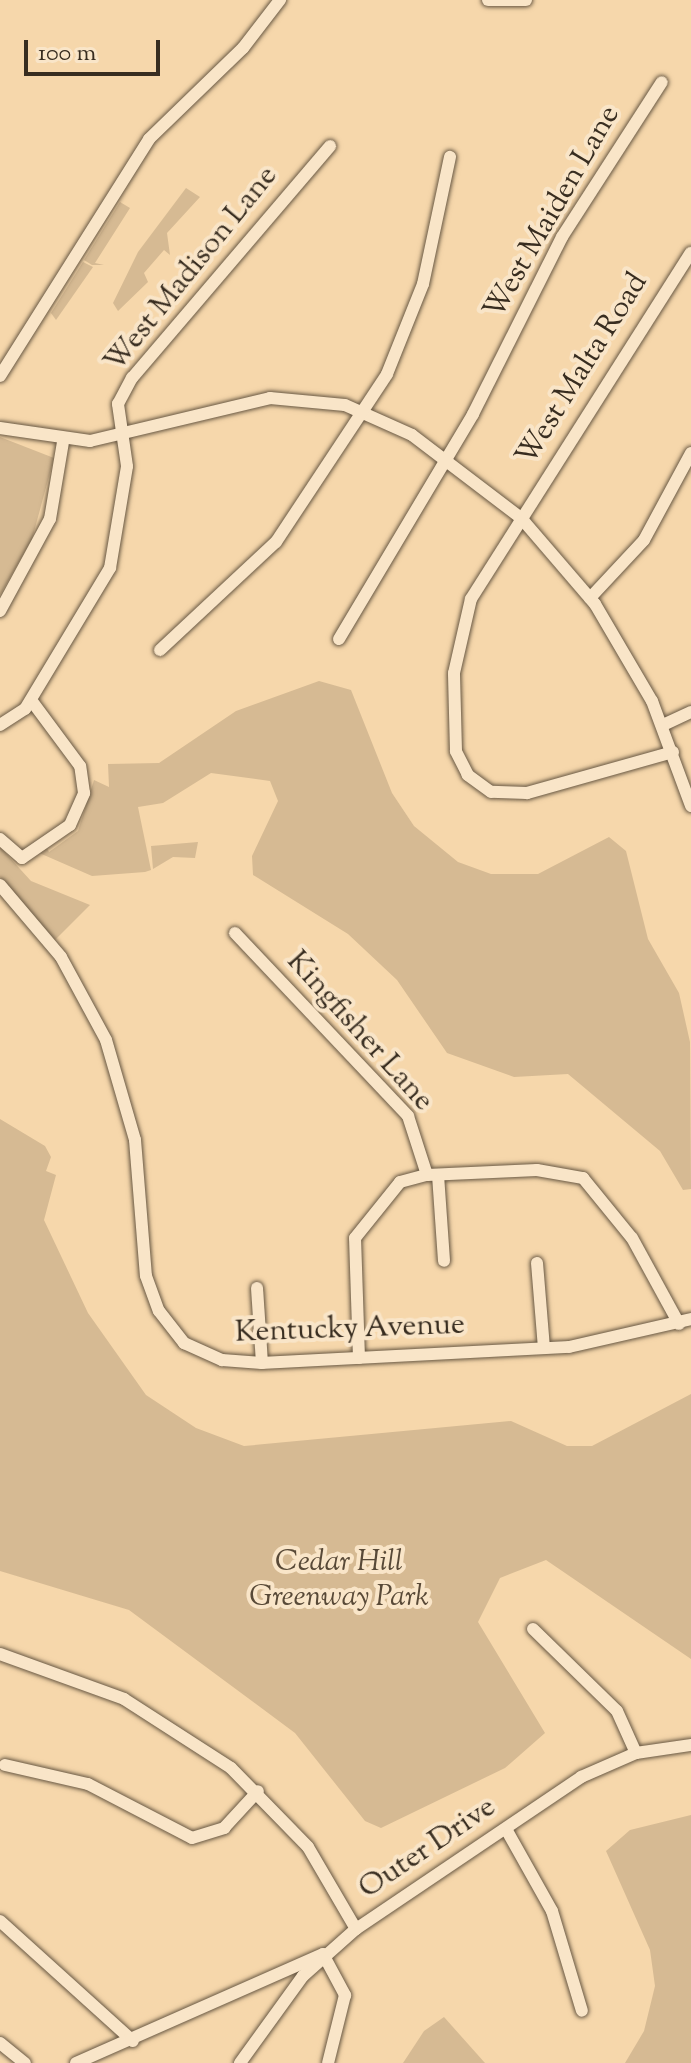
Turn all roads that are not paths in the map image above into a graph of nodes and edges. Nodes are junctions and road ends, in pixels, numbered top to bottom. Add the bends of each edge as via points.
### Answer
1 (280, 0) edge
2 (488, 0) edge
3 (526, 0) edge
4 (662, 82) dead end
5 (330, 146) dead end
6 (450, 157) dead end
7 (691, 253) edge
8 (0, 376) edge
9 (365, 411) junction
10 (0, 428) edge
11 (124, 434) junction
12 (63, 442) junction
13 (691, 453) edge
14 (447, 456) junction
15 (521, 518) junction
16 (590, 598) junction
17 (0, 611) edge
18 (339, 639) dead end
19 (160, 650) dead end
20 (31, 700) junction
21 (691, 712) edge
22 (0, 725) edge
23 (663, 725) junction
24 (673, 752) junction
25 (691, 806) edge
26 (0, 839) edge
27 (0, 885) edge
28 (235, 933) dead end
29 (432, 1175) junction
30 (444, 1261) dead end
31 (537, 1263) dead end
32 (257, 1288) dead end
33 (685, 1321) edge
34 (544, 1348) junction
35 (359, 1358) junction
36 (262, 1363) junction
37 (533, 1629) dead end
38 (0, 1654) edge
39 (691, 1745) edge
40 (636, 1753) junction
41 (5, 1765) dead end
42 (258, 1791) junction
43 (506, 1829) junction
44 (0, 1921) edge
45 (356, 1929) junction
46 (323, 1954) junction
47 (268, 1983) junction
48 (284, 1998) junction
49 (582, 2011) dead end
50 (133, 2041) junction
51 (0, 2043) edge
52 (25, 2063) edge
53 (76, 2063) edge
54 (240, 2063) edge
55 (328, 2063) edge

1 - 8 street via 243,48 149,139
2 - 3 street
4 - 14 street, West Maiden Lane via 562,237
5 - 11 street, West Madison Lane via 132,378 118,404
6 - 9 street via 414,315
7 - 15 street, West Malta Road
9 - 11 street via 254,399
9 - 14 street
9 - 19 street via 265,555
10 - 12 street
11 - 12 street
11 - 20 street, West Madison Lane via 121,534 110,568
12 - 17 street via 50,519
13 - 16 street via 644,540
14 - 15 street
14 - 18 street, West Maiden Lane
15 - 16 street
15 - 24 street, West Malta Road via 471,599 457,643 456,751 468,775 509,796
16 - 23 street
20 - 22 street
20 - 26 street via 80,766 84,784 70,825 22,858
21 - 23 street
23 - 24 street
24 - 25 street
27 - 36 street, Kentucky Avenue via 66,964 115,1061 135,1140 146,1276 159,1311 201,1353
28 - 29 street, Kingfisher Lane via 408,1116
29 - 30 street, Kingfisher Lane
29 - 33 street via 537,1170 583,1178 632,1238
29 - 35 street via 400,1182 355,1238
31 - 34 street
32 - 36 street
33 - 34 street, Kentucky Avenue via 603,1343
34 - 35 street, Kentucky Avenue
35 - 36 street, Kentucky Avenue
37 - 40 street via 617,1711
38 - 42 street via 124,1699
39 - 40 street, Outer Drive
40 - 43 street, Outer Drive via 581,1777
41 - 42 street via 88,1784 192,1838 224,1828
42 - 45 street via 308,1847
43 - 45 street, Outer Drive
43 - 49 street via 552,1911
44 - 50 street
45 - 46 street, Outer Drive
46 - 47 street
46 - 48 street, Outer Drive
46 - 55 street via 345,1995
47 - 48 street
47 - 50 street
48 - 54 street, Outer Drive
50 - 53 street
51 - 52 street

